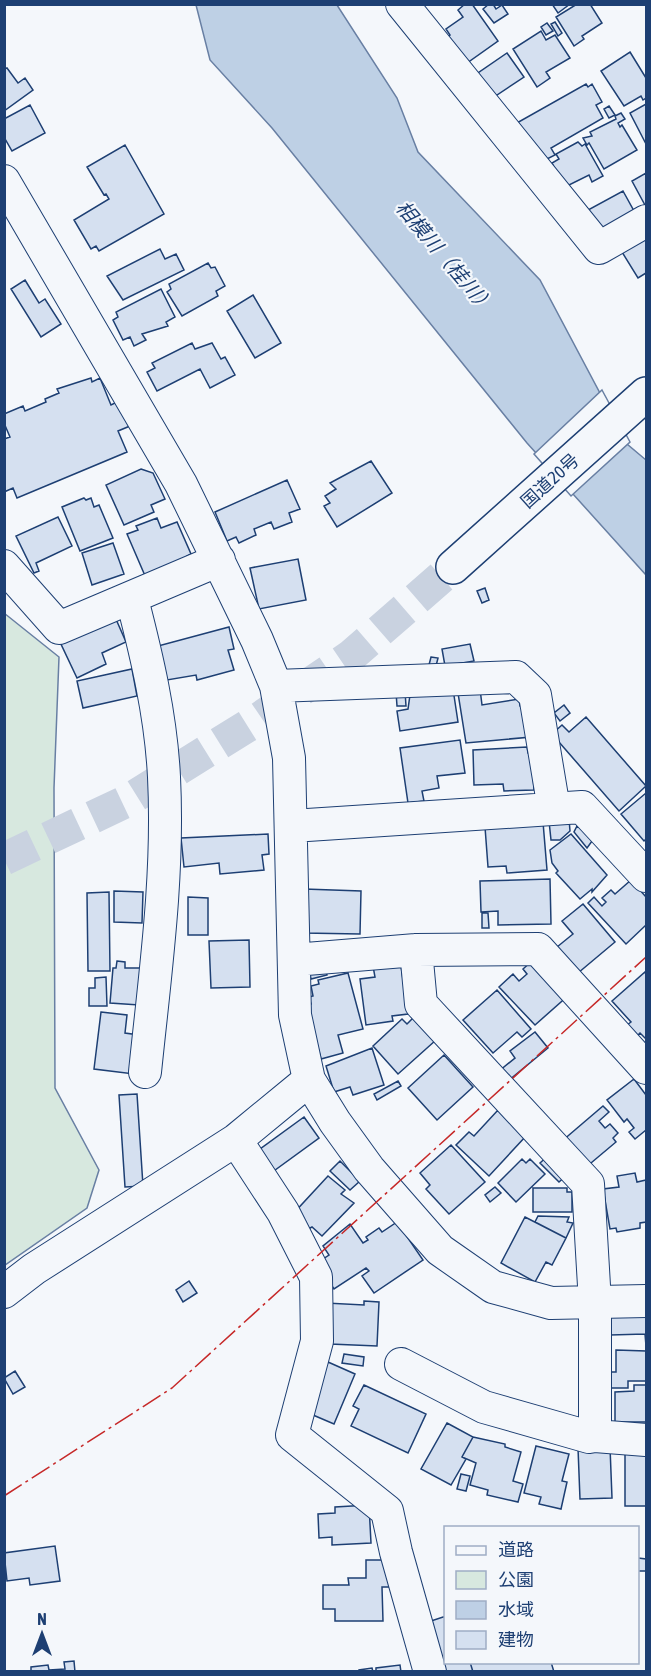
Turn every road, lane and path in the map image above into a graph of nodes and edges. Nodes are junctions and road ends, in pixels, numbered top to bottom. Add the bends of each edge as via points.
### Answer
1 (402, 4) edge
2 (4, 181) edge
3 (646, 221) edge
4 (15, 223) edge
5 (646, 394) edge
6 (219, 560) junction
7 (4, 566) edge
8 (453, 567) tunnel mouth
9 (132, 598) junction
10 (276, 686) junction
11 (554, 809) junction
12 (291, 826) junction
13 (646, 876) edge
14 (416, 950) junction
15 (294, 960) junction
16 (646, 1068) edge
17 (145, 1072) dead end
18 (309, 1080) junction
19 (236, 1140) junction
20 (4, 1292) edge
21 (646, 1301) edge
22 (595, 1303) junction
23 (401, 1364) dead end
24 (595, 1436) junction
25 (646, 1440) edge
26 (430, 1671) edge

1 - 3 street via 599,248
2 - 4 street
4 - 6 street via 181,484
5 - 8 highway, 国道20号
6 - 9 street
6 - 10 street
7 - 9 street via 59,628
9 - 17 street via 147,657 164,777 163,896
10 - 11 street via 516,677 536,695
10 - 12 street via 289,758
11 - 12 street
11 - 13 street via 582,807
12 - 15 street
14 - 15 street
14 - 16 street via 538,949
14 - 22 street via 421,1004 588,1184
15 - 18 street via 295,1014
18 - 19 street
18 - 22 street via 369,1169 440,1250 493,1287 551,1304
19 - 20 street via 33,1269
19 - 26 street via 283,1212 316,1277 317,1341 292,1435 387,1510
21 - 22 street
22 - 24 street
23 - 24 street via 484,1407
24 - 25 street

